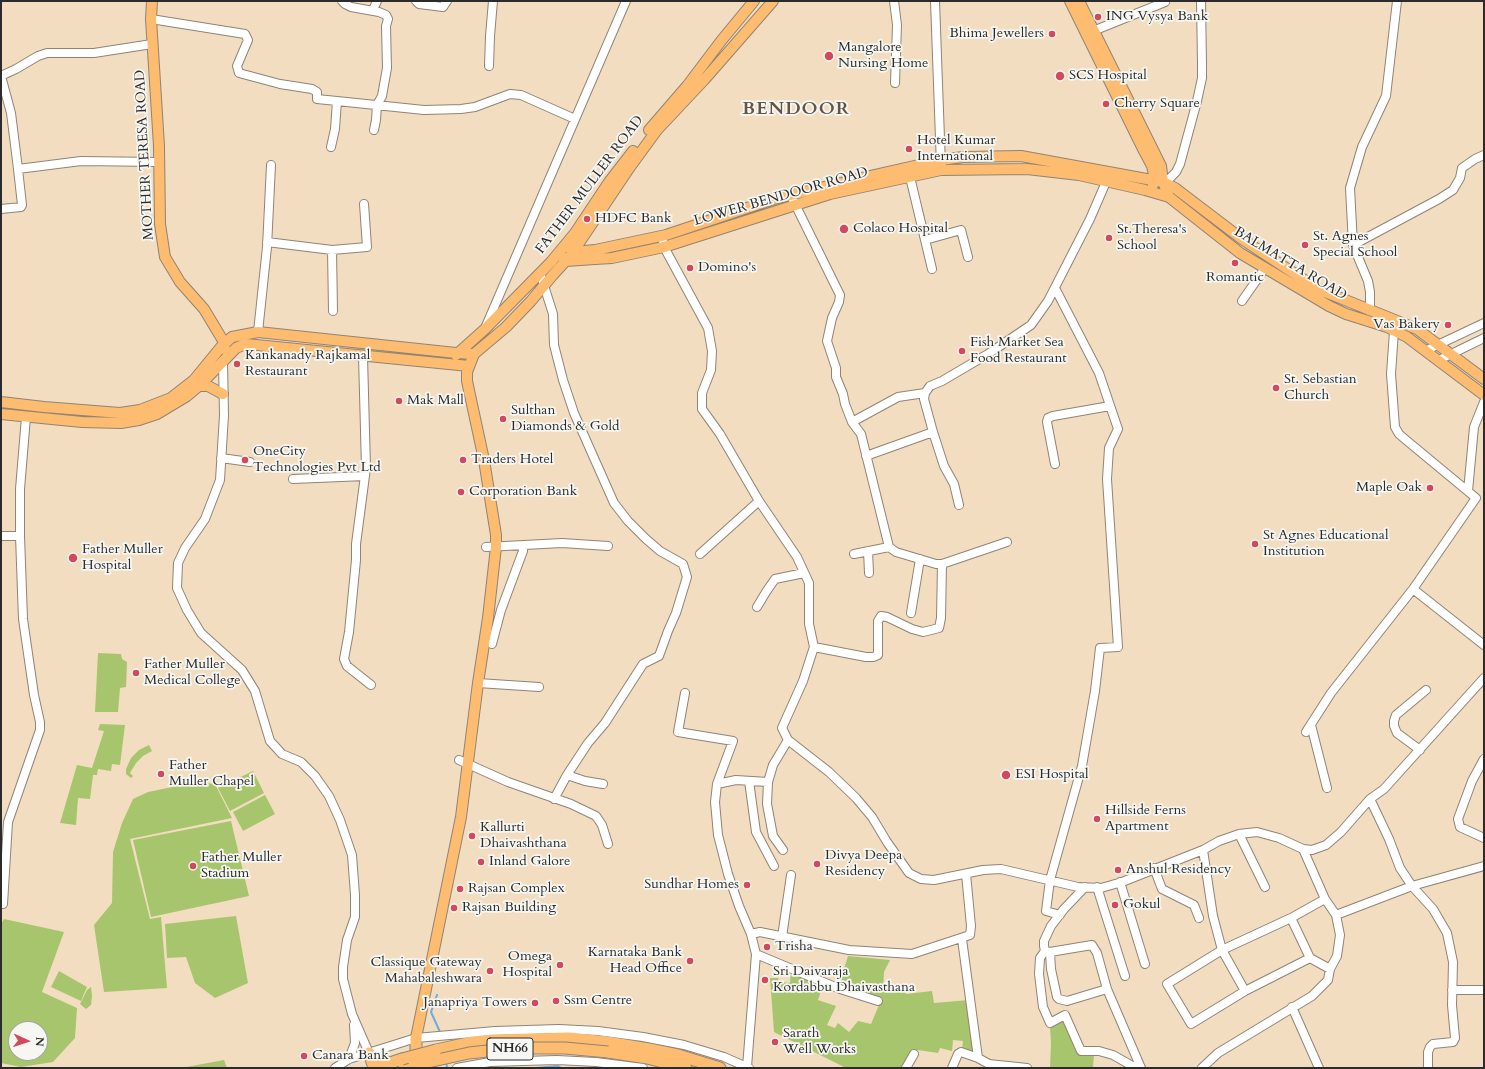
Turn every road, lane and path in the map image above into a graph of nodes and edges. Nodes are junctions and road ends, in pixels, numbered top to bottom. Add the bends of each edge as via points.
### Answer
1 (152, 1) edge
2 (342, 1) edge
3 (377, 1) edge
4 (416, 1) edge
5 (447, 1) edge
6 (493, 1) edge
7 (626, 1) edge
8 (754, 1) edge
9 (773, 1) edge
10 (894, 1) edge
11 (935, 1) edge
12 (1070, 1) edge
13 (1079, 1) edge
14 (1201, 1) edge
15 (1397, 1) edge
16 (1165, 2) dead end
17 (374, 10) junction
18 (151, 19) junction
19 (1093, 30) junction
20 (152, 44) junction
21 (489, 66) dead end
22 (1, 76) edge
23 (895, 83) dead end
24 (337, 101) junction
25 (377, 105) junction
26 (575, 119) junction
27 (374, 130) dead end
28 (331, 147) dead end
29 (1484, 155) edge
30 (159, 162) junction
31 (271, 165) dead end
32 (941, 165) junction
33 (18, 170) junction
34 (910, 176) junction
35 (1158, 181) junction
36 (1106, 182) junction
37 (1153, 192) junction
38 (791, 195) junction
39 (1169, 197) junction
40 (364, 204) dead end
41 (795, 205) junction
42 (1, 209) edge
43 (662, 236) junction
44 (925, 240) junction
45 (267, 242) junction
46 (566, 245) junction
47 (1354, 245) junction
48 (664, 247) junction
49 (332, 250) junction
50 (574, 252) junction
51 (559, 253) junction
52 (968, 257) dead end
53 (566, 260) junction
54 (1265, 268) junction
55 (932, 269) dead end
56 (540, 273) junction
57 (544, 285) junction
58 (1055, 288) junction
59 (1242, 301) dead end
60 (333, 311) dead end
61 (1370, 311) junction
62 (1484, 324) edge
63 (485, 329) junction
64 (1394, 331) junction
65 (258, 332) junction
66 (1484, 338) edge
67 (225, 344) junction
68 (1440, 345) junction
69 (1427, 350) junction
70 (456, 353) junction
71 (474, 354) junction
72 (1451, 354) junction
73 (363, 356) junction
74 (1439, 360) junction
75 (223, 361) junction
76 (454, 365) junction
77 (469, 366) junction
78 (1484, 379) edge
79 (199, 386) junction
80 (925, 392) junction
81 (223, 394) junction
82 (1484, 395) edge
83 (1, 402) edge
84 (1484, 402) edge
85 (1110, 406) junction
86 (1, 414) edge
87 (26, 417) junction
88 (852, 422) junction
89 (933, 432) junction
90 (866, 456) junction
91 (221, 458) junction
92 (250, 462) dead end
93 (1055, 464) dead end
94 (365, 476) junction
95 (293, 479) dead end
96 (1468, 491) junction
97 (759, 501) junction
98 (960, 506) dead end
99 (1, 536) edge
100 (20, 536) junction
101 (1007, 542) dead end
102 (524, 545) junction
103 (608, 546) dead end
104 (486, 547) dead end
105 (496, 547) junction
106 (889, 547) junction
107 (868, 551) junction
108 (700, 554) dead end
109 (854, 554) dead end
110 (920, 559) junction
111 (942, 564) junction
112 (804, 573) junction
113 (869, 573) dead end
114 (1413, 589) junction
115 (757, 606) dead end
116 (911, 614) dead end
117 (492, 644) dead end
118 (1484, 645) edge
119 (814, 647) junction
120 (1484, 678) edge
121 (478, 683) junction
122 (371, 685) dead end
123 (539, 687) dead end
124 (1426, 690) dead end
125 (685, 693) dead end
126 (1311, 725) junction
127 (1306, 732) dead end
128 (788, 740) junction
129 (1420, 750) junction
130 (1484, 759) edge
131 (464, 762) junction
132 (567, 775) junction
133 (749, 781) junction
134 (768, 782) junction
135 (603, 784) dead end
136 (717, 784) junction
137 (1327, 788) dead end
138 (554, 799) junction
139 (1370, 799) junction
140 (4, 828) edge
141 (1239, 834) junction
142 (1484, 838) edge
143 (608, 844) dead end
144 (1303, 848) junction
145 (783, 850) dead end
146 (1203, 850) junction
147 (774, 866) dead end
148 (1484, 866) edge
149 (1154, 868) junction
150 (966, 874) junction
151 (791, 875) dead end
152 (1050, 880) junction
153 (1120, 882) junction
154 (1412, 886) junction
155 (1085, 887) junction
156 (1265, 887) dead end
157 (1097, 888) junction
158 (1325, 898) junction
159 (1, 904) edge
160 (1060, 915) junction
161 (1336, 915) junction
162 (1199, 918) dead end
163 (1291, 918) junction
164 (751, 934) junction
165 (782, 937) junction
166 (962, 939) junction
167 (1222, 950) junction
168 (1047, 951) junction
169 (756, 954) junction
170 (1310, 958) junction
171 (1145, 964) dead end
172 (1330, 970) junction
173 (1125, 976) dead end
174 (1108, 989) junction
175 (1452, 990) junction
176 (1484, 990) edge
177 (1245, 991) junction
178 (878, 1001) dead end
179 (1292, 1007) junction
180 (352, 1014) junction
181 (416, 1038) junction
182 (607, 1047) junction
183 (369, 1053) junction
184 (914, 1054) dead end
185 (978, 1058) junction
186 (349, 1059) junction
187 (570, 1064) edge
188 (1125, 1065) edge
189 (748, 1067) edge
190 (335, 1068) edge
191 (374, 1068) edge
192 (404, 1068) edge
193 (416, 1068) edge
194 (458, 1068) edge
195 (643, 1068) edge
196 (686, 1068) edge
197 (720, 1068) edge
198 (906, 1068) edge
199 (952, 1068) edge
200 (1027, 1068) edge
201 (1136, 1068) edge
202 (1141, 1068) edge
203 (1202, 1068) edge
204 (1319, 1068) edge
205 (1428, 1068) edge

1 - 18 main road, MOTHER TERESA ROAD
2 - 17 street via 351,7
3 - 17 street
4 - 5 street via 419,4 443,7
6 - 21 street
7 - 26 street
8 - 46 main road, FATHER MULLER ROAD via 687,86 658,118 609,182
9 - 50 main road via 657,130
10 - 23 street via 897,25
11 - 32 street
12 - 35 main road, BALMATTA ROAD
13 - 19 main road, BALMATTA ROAD
14 - 35 street via 1202,78 1197,101 1180,164 1170,178
15 - 47 street via 1386,96 1362,147 1350,188
16 - 19 street
17 - 25 street via 388,19 387,68 382,96
18 - 20 main road, MOTHER TERESA ROAD
18 - 24 street via 244,34 248,40 237,66 239,73 312,89 317,92 317,99
19 - 35 main road, BALMATTA ROAD via 1161,166
20 - 22 street via 94,53 47,53
20 - 30 main road, MOTHER TERESA ROAD
22 - 33 street via 11,113
24 - 25 street
24 - 28 street
25 - 26 street via 424,110 461,109 475,107 510,94 521,96
25 - 27 street
26 - 63 street
29 - 47 street via 1462,168 1453,190
30 - 33 street via 81,161
30 - 67 main road, MOTHER TERESA ROAD via 160,224 165,257 180,282 204,310
31 - 45 street
32 - 34 main road, LOWER BENDOOR ROAD
32 - 35 main road via 963,158 1021,156
32 - 36 main road, LOWER BENDOOR ROAD via 1027,169 1078,175
32 - 38 main road
33 - 42 street via 22,205
34 - 41 main road, LOWER BENDOOR ROAD via 830,194
34 - 44 street
35 - 37 main road, BALMATTA ROAD
35 - 39 main road, BALMATTA ROAD
35 - 61 main road via 1176,188 1242,239 1318,289
36 - 37 main road, LOWER BENDOOR ROAD
36 - 58 street
37 - 39 main road, LOWER BENDOOR ROAD
38 - 41 street
38 - 43 main road
39 - 54 main road, BALMATTA ROAD via 1240,253
40 - 49 street via 367,247
41 - 48 main road, LOWER BENDOOR ROAD
41 - 88 street via 840,295 827,341 836,368 836,377
43 - 48 street
43 - 50 main road
44 - 52 street via 961,230
44 - 55 street
45 - 49 street
45 - 65 street
46 - 50 main road
46 - 51 main road, FATHER MULLER ROAD
47 - 61 street via 1368,281
48 - 53 main road, LOWER BENDOOR ROAD via 612,258
48 - 97 street via 708,328 712,351 711,370 702,393 702,409 720,434
49 - 60 street
50 - 53 main road
51 - 53 main road
51 - 56 main road, FATHER MULLER ROAD
53 - 57 main road
54 - 59 street
54 - 64 main road, BALMATTA ROAD via 1329,306
56 - 57 street
56 - 63 main road, FATHER MULLER ROAD
57 - 71 main road via 506,327
57 - 132 street via 554,314 554,345 563,380 574,413 614,503 646,539 683,564 687,577 659,656 643,664
58 - 80 street via 1031,326 988,354 930,386
58 - 85 street via 1099,373
61 - 68 main road via 1417,329
62 - 68 street
63 - 70 main road, FATHER MULLER ROAD
64 - 69 main road, BALMATTA ROAD via 1407,336
64 - 96 street via 1392,374 1396,427 1403,437
65 - 67 main road via 232,337
65 - 70 main road
66 - 72 street
67 - 75 main road
67 - 83 main road via 194,380 171,398 140,410 120,413
68 - 69 street
68 - 72 main road
69 - 74 main road, BALMATTA ROAD
70 - 71 main road
70 - 76 main road
71 - 77 main road
72 - 74 street
72 - 78 main road
73 - 75 main road via 246,344 236,348
73 - 76 main road
73 - 94 street
74 - 82 main road, BALMATTA ROAD
75 - 79 main road
75 - 81 street
76 - 77 main road
77 - 105 main road via 467,381 484,460
79 - 81 main road via 208,386
79 - 87 main road via 172,406 139,420 121,423
80 - 88 street via 898,397
80 - 89 street via 924,399
81 - 91 street
84 - 96 street via 1474,427
85 - 93 street via 1048,418
85 - 152 street via 1118,429 1109,448 1107,480 1118,646 1100,648 1082,766
86 - 87 main road
87 - 100 street via 20,488
88 - 90 street via 861,434
89 - 90 street
89 - 98 street
90 - 106 street
91 - 92 street
91 - 180 street via 220,480 205,519 178,563 177,588 201,633 242,670 255,691 270,741 282,754 301,762 315,776 329,796 340,820 352,855 355,895 355,917 347,940 343,967 343,979
94 - 95 street
94 - 122 street via 344,659 347,666
96 - 114 street via 1476,498
97 - 108 street
97 - 112 street via 797,557
99 - 100 street
100 - 140 street via 23,619 40,730
101 - 111 street
102 - 103 street via 562,543
102 - 105 street
102 - 117 street
104 - 105 street
105 - 121 main road
106 - 107 street
106 - 110 street via 896,552
107 - 109 street
107 - 113 street
110 - 111 street
110 - 116 street
111 - 119 street via 939,628 922,632 881,616 878,621 878,655 866,657
112 - 115 street via 775,579
112 - 119 street via 809,583 809,624
114 - 118 street
114 - 126 street via 1331,694
119 - 128 street via 803,681 782,728
120 - 129 street
121 - 123 street
121 - 131 main road
124 - 129 street via 1396,715 1394,721 1397,733
125 - 136 street via 678,732 733,741
126 - 127 street
126 - 137 street
128 - 134 street via 773,765
128 - 150 street via 829,772 856,798 872,817 909,873 921,879 934,880
129 - 139 street via 1384,789
130 - 142 street via 1472,781 1458,820 1460,827
131 - 138 street
131 - 181 main road via 461,817
132 - 135 street
132 - 138 street
133 - 134 street
133 - 136 street via 736,780
133 - 147 street via 756,832
134 - 145 street via 767,804 773,836
136 - 164 street via 715,802 718,835 728,874
138 - 143 street via 596,816
139 - 144 street via 1326,846 1312,850
139 - 154 street via 1400,868
140 - 159 street
141 - 144 street via 1257,832
141 - 146 street
141 - 156 street
144 - 158 street
146 - 149 street
146 - 167 street via 1213,916
148 - 154 street
149 - 153 street
149 - 162 street via 1162,889 1194,905
150 - 152 street via 1001,869
150 - 166 street via 971,926 970,935
151 - 165 street
152 - 155 street
152 - 160 street via 1046,910
153 - 157 street
153 - 171 street
154 - 161 street
154 - 175 street via 1433,909 1447,933 1453,962
155 - 157 street
155 - 160 street
157 - 173 street
158 - 161 street
158 - 163 street
160 - 168 street via 1044,941
161 - 172 street via 1340,934 1337,956
163 - 167 street
163 - 170 street
164 - 165 street via 760,932
164 - 169 street
165 - 166 street via 849,950 912,954
166 - 185 street
167 - 177 street
167 - 177 street via 1167,984 1191,1024
168 - 174 street via 1092,945
168 - 174 street via 1059,999 1066,1001
168 - 188 street via 1040,958 1039,974 1042,1007 1050,1023 1065,1015 1081,1051 1099,1051 1113,1055
169 - 178 street via 840,989
169 - 189 street
170 - 172 street
170 - 177 street
172 - 179 street via 1328,980 1312,996
174 - 202 street
175 - 176 street
175 - 205 street via 1455,1041 1430,1046
179 - 203 street via 1218,1053
179 - 204 street
180 - 183 street
180 - 186 street via 355,1043
181 - 183 street
181 - 189 street via 529,1029 598,1031 643,1037 693,1048
181 - 193 highway
182 - 191 highway, NH66, bridge via 570,1038 473,1042
182 - 192 highway, NH66, bridge via 515,1048 469,1053
182 - 196 highway, NH66
182 - 197 highway, NH66 via 670,1053
183 - 186 street
183 - 191 highway
184 - 198 street
185 - 199 street via 961,1052
185 - 200 street via 989,1064
186 - 190 street
187 - 194 street via 512,1061
187 - 195 street via 596,1062
188 - 201 street

